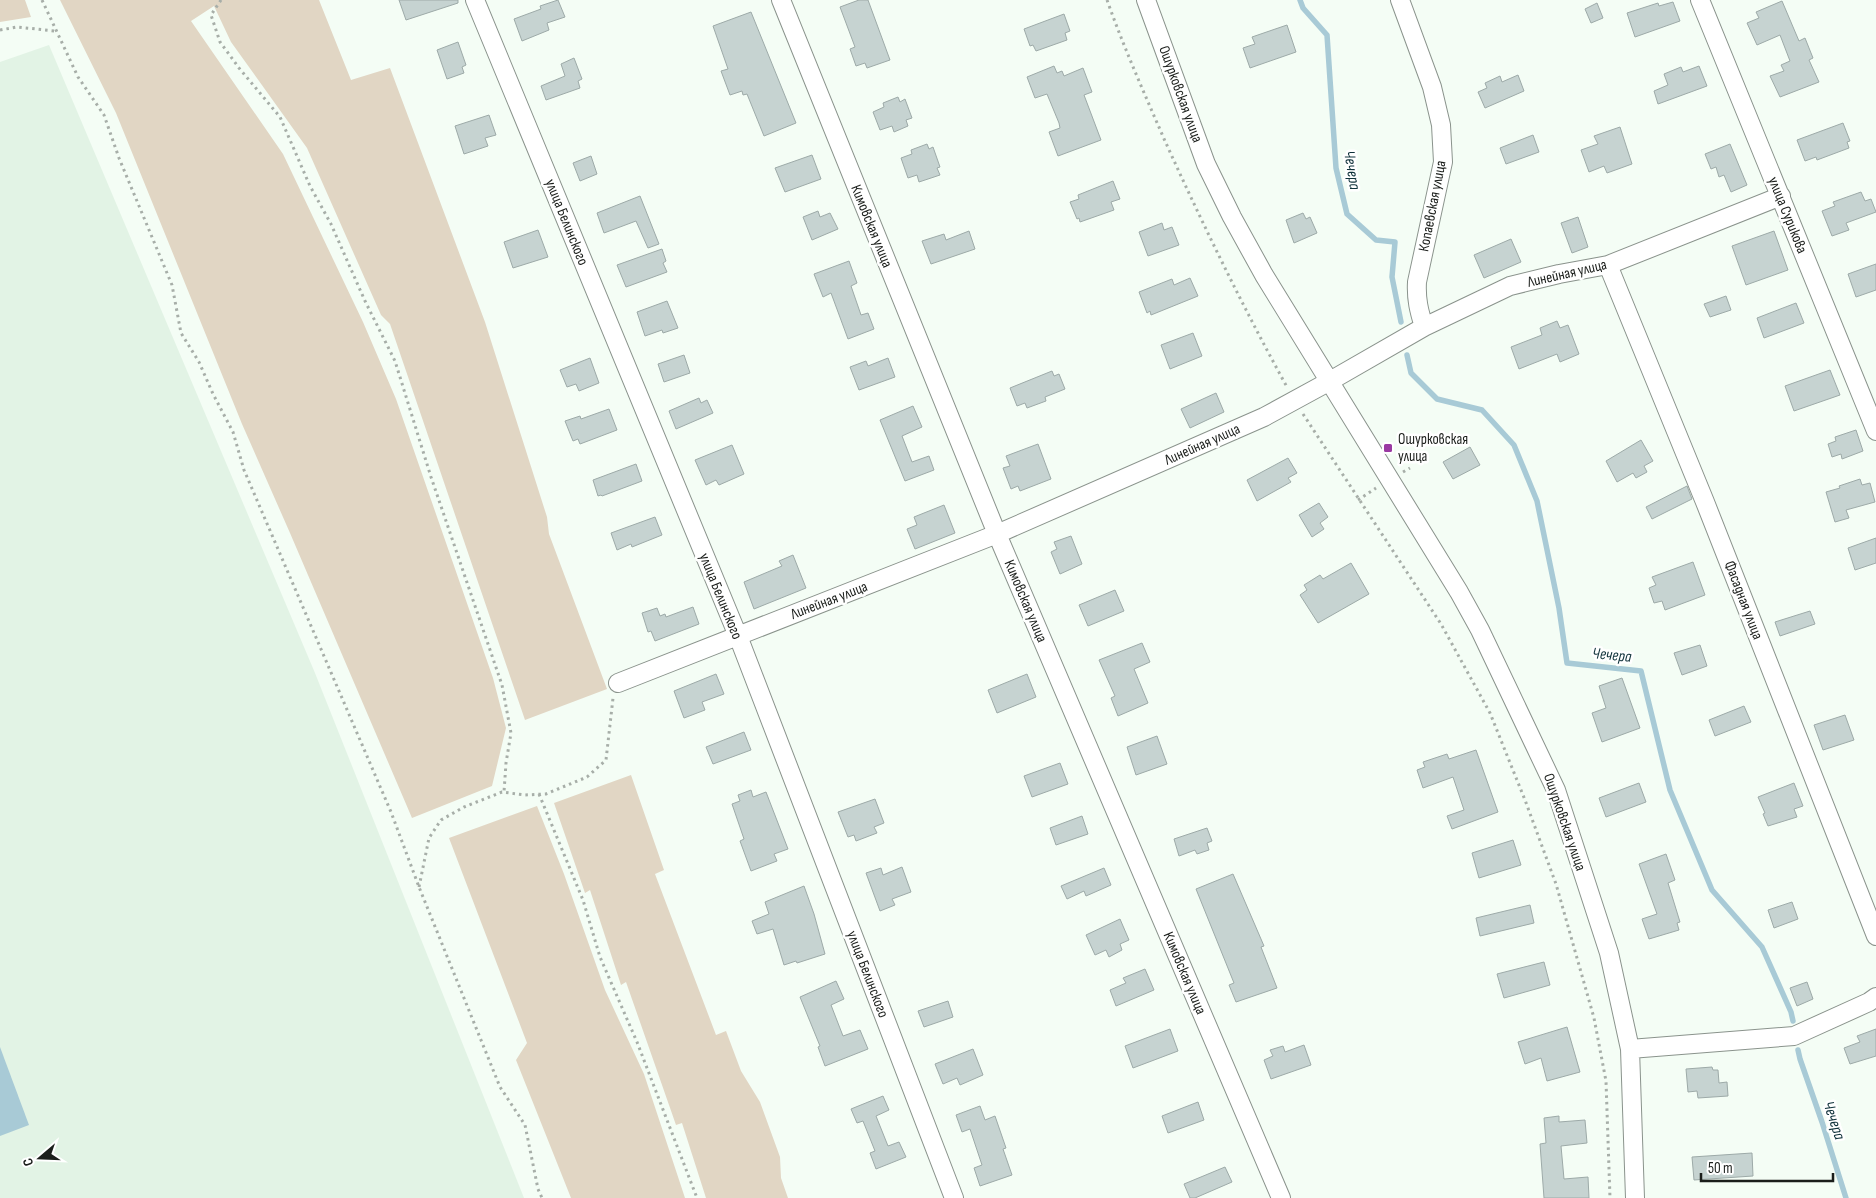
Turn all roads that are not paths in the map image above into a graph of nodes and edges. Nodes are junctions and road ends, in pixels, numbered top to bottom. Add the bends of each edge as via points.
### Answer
1 (476, 0) edge
2 (780, 0) edge
3 (1146, 0) edge
4 (1400, 0) edge
5 (1700, 0) edge
6 (1780, 196) junction
7 (1608, 265) junction
8 (1424, 327) junction
9 (1330, 381) junction
10 (1876, 431) edge
11 (997, 534) junction
12 (738, 636) junction
13 (618, 683) road end
14 (1876, 936) edge
15 (1876, 998) edge
16 (1630, 1049) junction
17 (954, 1198) edge
18 (1281, 1198) edge
19 (1635, 1198) edge

1 - 12 street, улица Белинского
2 - 11 street, Кимовская улица
3 - 9 street, Ошурковская улица via 1206,164 1264,275
4 - 8 street, Копаевская улица via 1432,87 1441,125 1443,162 1416,297
5 - 6 street, улица Сурикова
6 - 7 street, Линейная улица
6 - 10 street, улица Сурикова
7 - 8 street, Линейная улица via 1510,286
7 - 14 street, Фасадная улица via 1709,511
8 - 9 street, Линейная улица
9 - 11 street, Линейная улица via 1264,417
9 - 16 street, Ошурковская улица via 1480,630 1556,790 1608,953
11 - 12 street, Линейная улица
11 - 18 street, Кимовская улица
12 - 13 street, Линейная улица
12 - 17 street, улица Белинского
15 - 16 street via 1794,1036
16 - 19 street, Ошурковская улица

